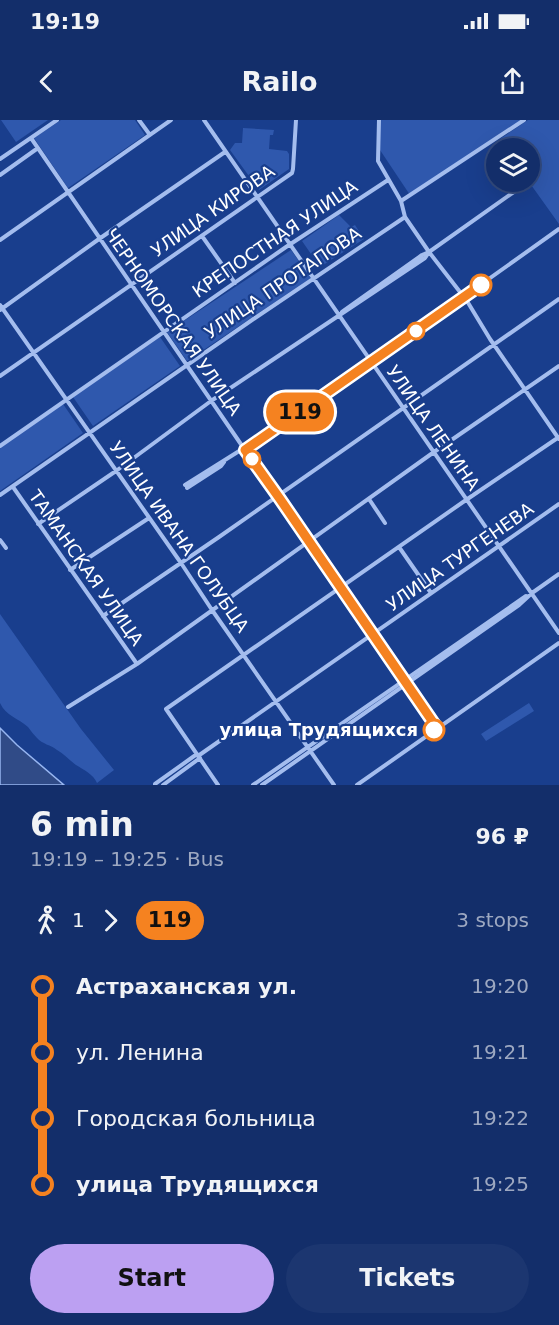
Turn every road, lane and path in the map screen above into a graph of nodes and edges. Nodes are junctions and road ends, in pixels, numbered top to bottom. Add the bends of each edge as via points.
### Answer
1 (57, 120) edge
2 (139, 120) edge
3 (171, 120) edge
4 (204, 120) edge
5 (296, 120) edge
6 (379, 120) edge
7 (524, 120) edge
8 (150, 135) junction
9 (31, 138) junction
10 (38, 148) junction
11 (225, 152) junction
12 (0, 159) edge
13 (0, 175) edge
14 (388, 180) junction
15 (68, 192) junction
16 (514, 192) edge
17 (257, 197) junction
18 (401, 201) junction
19 (405, 217) junction
20 (559, 229) edge
21 (202, 236) junction
22 (99, 239) junction
23 (0, 240) edge
24 (290, 245) junction
25 (429, 252) junction
26 (314, 278) junction
27 (234, 283) junction
28 (132, 285) junction
29 (464, 297) junction
30 (559, 299) edge
31 (1, 308) edge
32 (339, 315) junction
33 (164, 332) junction
34 (494, 344) junction
35 (34, 353) junction
36 (371, 362) junction
37 (187, 365) junction
38 (559, 366) edge
39 (0, 376) edge
40 (526, 390) junction
41 (66, 400) junction
42 (211, 400) junction
43 (403, 407) junction
44 (90, 433) junction
45 (559, 438) edge
46 (0, 446) edge
47 (244, 449) junction
48 (434, 452) junction
49 (116, 471) junction
50 (12, 487) junction
51 (186, 487) dead end
52 (0, 495) edge
53 (278, 495) junction
54 (369, 499) junction
55 (466, 500) junction
56 (559, 504) edge
57 (148, 518) junction
58 (385, 523) dead end
59 (38, 524) junction
60 (0, 540) edge
61 (310, 541) junction
62 (498, 546) junction
63 (399, 547) junction
64 (6, 548) dead end
65 (181, 563) junction
66 (70, 570) junction
67 (559, 574) edge
68 (341, 587) junction
69 (532, 593) junction
70 (431, 594) junction
71 (212, 610) junction
72 (103, 616) junction
73 (559, 633) edge
74 (373, 634) junction
75 (559, 643) edge
76 (244, 655) junction
77 (137, 664) junction
78 (406, 682) junction
79 (276, 702) junction
80 (68, 707) dead end
81 (437, 728) junction
82 (310, 749) junction
83 (199, 756) junction
84 (155, 784) edge
85 (163, 785) edge
86 (218, 785) edge
87 (253, 785) edge
88 (262, 785) edge
89 (334, 785) edge
90 (357, 785) edge

1 - 9 street
2 - 8 street
3 - 8 street
4 - 11 street, УЛИЦА ЛЕНИНА
5 - 17 street, УЛИЦА КИРОВА via 292,173
6 - 14 street via 378,160
7 - 18 street
8 - 15 street
9 - 10 street, ЧЕРНОМОРСКАЯ УЛИЦА
9 - 12 street
10 - 13 street
10 - 15 street, ЧЕРНОМОРСКАЯ УЛИЦА
11 - 17 street, УЛИЦА ЛЕНИНА
11 - 22 street
14 - 18 street
14 - 24 street, КРЕПОСТНАЯ УЛИЦА
15 - 22 street, ЧЕРНОМОРСКАЯ УЛИЦА
15 - 23 street
16 - 25 street
17 - 21 street, УЛИЦА КИРОВА
17 - 24 street, УЛИЦА ЛЕНИНА
18 - 19 street
19 - 25 street
19 - 26 street, УЛИЦА ПРОТАПОВА
20 - 29 street
21 - 27 street
21 - 28 street, УЛИЦА КИРОВА
22 - 28 street, ЧЕРНОМОРСКАЯ УЛИЦА
22 - 31 street
24 - 26 street, УЛИЦА ЛЕНИНА
24 - 27 street, КРЕПОСТНАЯ УЛИЦА
25 - 29 street
25 - 32 street
26 - 32 street, УЛИЦА ЛЕНИНА
26 - 37 street, УЛИЦА ПРОТАПОВА
27 - 33 street, КРЕПОСТНАЯ УЛИЦА
28 - 33 street, ЧЕРНОМОРСКАЯ УЛИЦА
28 - 35 street, УЛИЦА КИРОВА
29 - 34 street
29 - 36 street
30 - 34 street
31 - 35 street, УЛИЦА ИВАНА ГОЛУБЦА
32 - 36 street, УЛИЦА ЛЕНИНА
32 - 42 street
33 - 37 street, ЧЕРНОМОРСКАЯ УЛИЦА
33 - 41 street, КРЕПОСТНАЯ УЛИЦА
34 - 40 street
34 - 43 street
35 - 39 street, УЛИЦА КИРОВА
35 - 41 street, УЛИЦА ИВАНА ГОЛУБЦА
36 - 43 street, УЛИЦА ЛЕНИНА
36 - 47 street
37 - 42 street, ЧЕРНОМОРСКАЯ УЛИЦА
37 - 44 street, УЛИЦА ПРОТАПОВА
38 - 40 street
40 - 45 street
40 - 48 street
41 - 44 street, УЛИЦА ИВАНА ГОЛУБЦА
41 - 46 street, КРЕПОСТНАЯ УЛИЦА
42 - 47 street, ЧЕРНОМОРСКАЯ УЛИЦА
42 - 49 street
43 - 48 street, УЛИЦА ЛЕНИНА
43 - 53 street
44 - 49 street, УЛИЦА ИВАНА ГОЛУБЦА
44 - 50 street, УЛИЦА ПРОТАПОВА
45 - 55 street
47 - 51 street
47 - 53 street, ЧЕРНОМОРСКАЯ УЛИЦА
48 - 54 street
48 - 55 street, УЛИЦА ЛЕНИНА
49 - 57 street, УЛИЦА ИВАНА ГОЛУБЦА
49 - 59 street
50 - 52 street, УЛИЦА ПРОТАПОВА
50 - 59 street, ТАМАНСКАЯ УЛИЦА
53 - 61 street, ЧЕРНОМОРСКАЯ УЛИЦА
53 - 65 street
54 - 58 street
54 - 61 street
55 - 62 street, УЛИЦА ЛЕНИНА
55 - 63 street
56 - 62 street, УЛИЦА ТУРГЕНЕВА
57 - 65 street, УЛИЦА ИВАНА ГОЛУБЦА
57 - 66 street
59 - 66 street, ТАМАНСКАЯ УЛИЦА
60 - 64 street
61 - 68 street, ЧЕРНОМОРСКАЯ УЛИЦА
61 - 71 street
62 - 69 street, УЛИЦА ЛЕНИНА
62 - 70 street, УЛИЦА ТУРГЕНЕВА
63 - 68 street
63 - 70 street
65 - 71 street, УЛИЦА ИВАНА ГОЛУБЦА
65 - 72 street
66 - 72 street, ТАМАНСКАЯ УЛИЦА
67 - 69 street
68 - 74 street, ЧЕРНОМОРСКАЯ УЛИЦА
68 - 76 street
69 - 73 street, УЛИЦА ЛЕНИНА
69 - 78 street
70 - 74 street, УЛИЦА ТУРГЕНЕВА
71 - 76 street, УЛИЦА ИВАНА ГОЛУБЦА
71 - 77 street
72 - 77 street, ТАМАНСКАЯ УЛИЦА
74 - 78 street, ЧЕРНОМОРСКАЯ УЛИЦА
74 - 79 street, УЛИЦА ТУРГЕНЕВА
75 - 81 street
76 - 79 street, УЛИЦА ИВАНА ГОЛУБЦА
76 - 83 street via 166,709
77 - 80 street
78 - 81 street, ЧЕРНОМОРСКАЯ УЛИЦА
78 - 82 street
79 - 82 street, УЛИЦА ИВАНА ГОЛУБЦА
79 - 83 street, УЛИЦА ТУРГЕНЕВА
81 - 90 street
82 - 87 street
82 - 88 street
82 - 89 street, УЛИЦА ИВАНА ГОЛУБЦА
83 - 84 street, УЛИЦА ТУРГЕНЕВА
83 - 85 street, УЛИЦА ТУРГЕНЕВА
83 - 86 street

